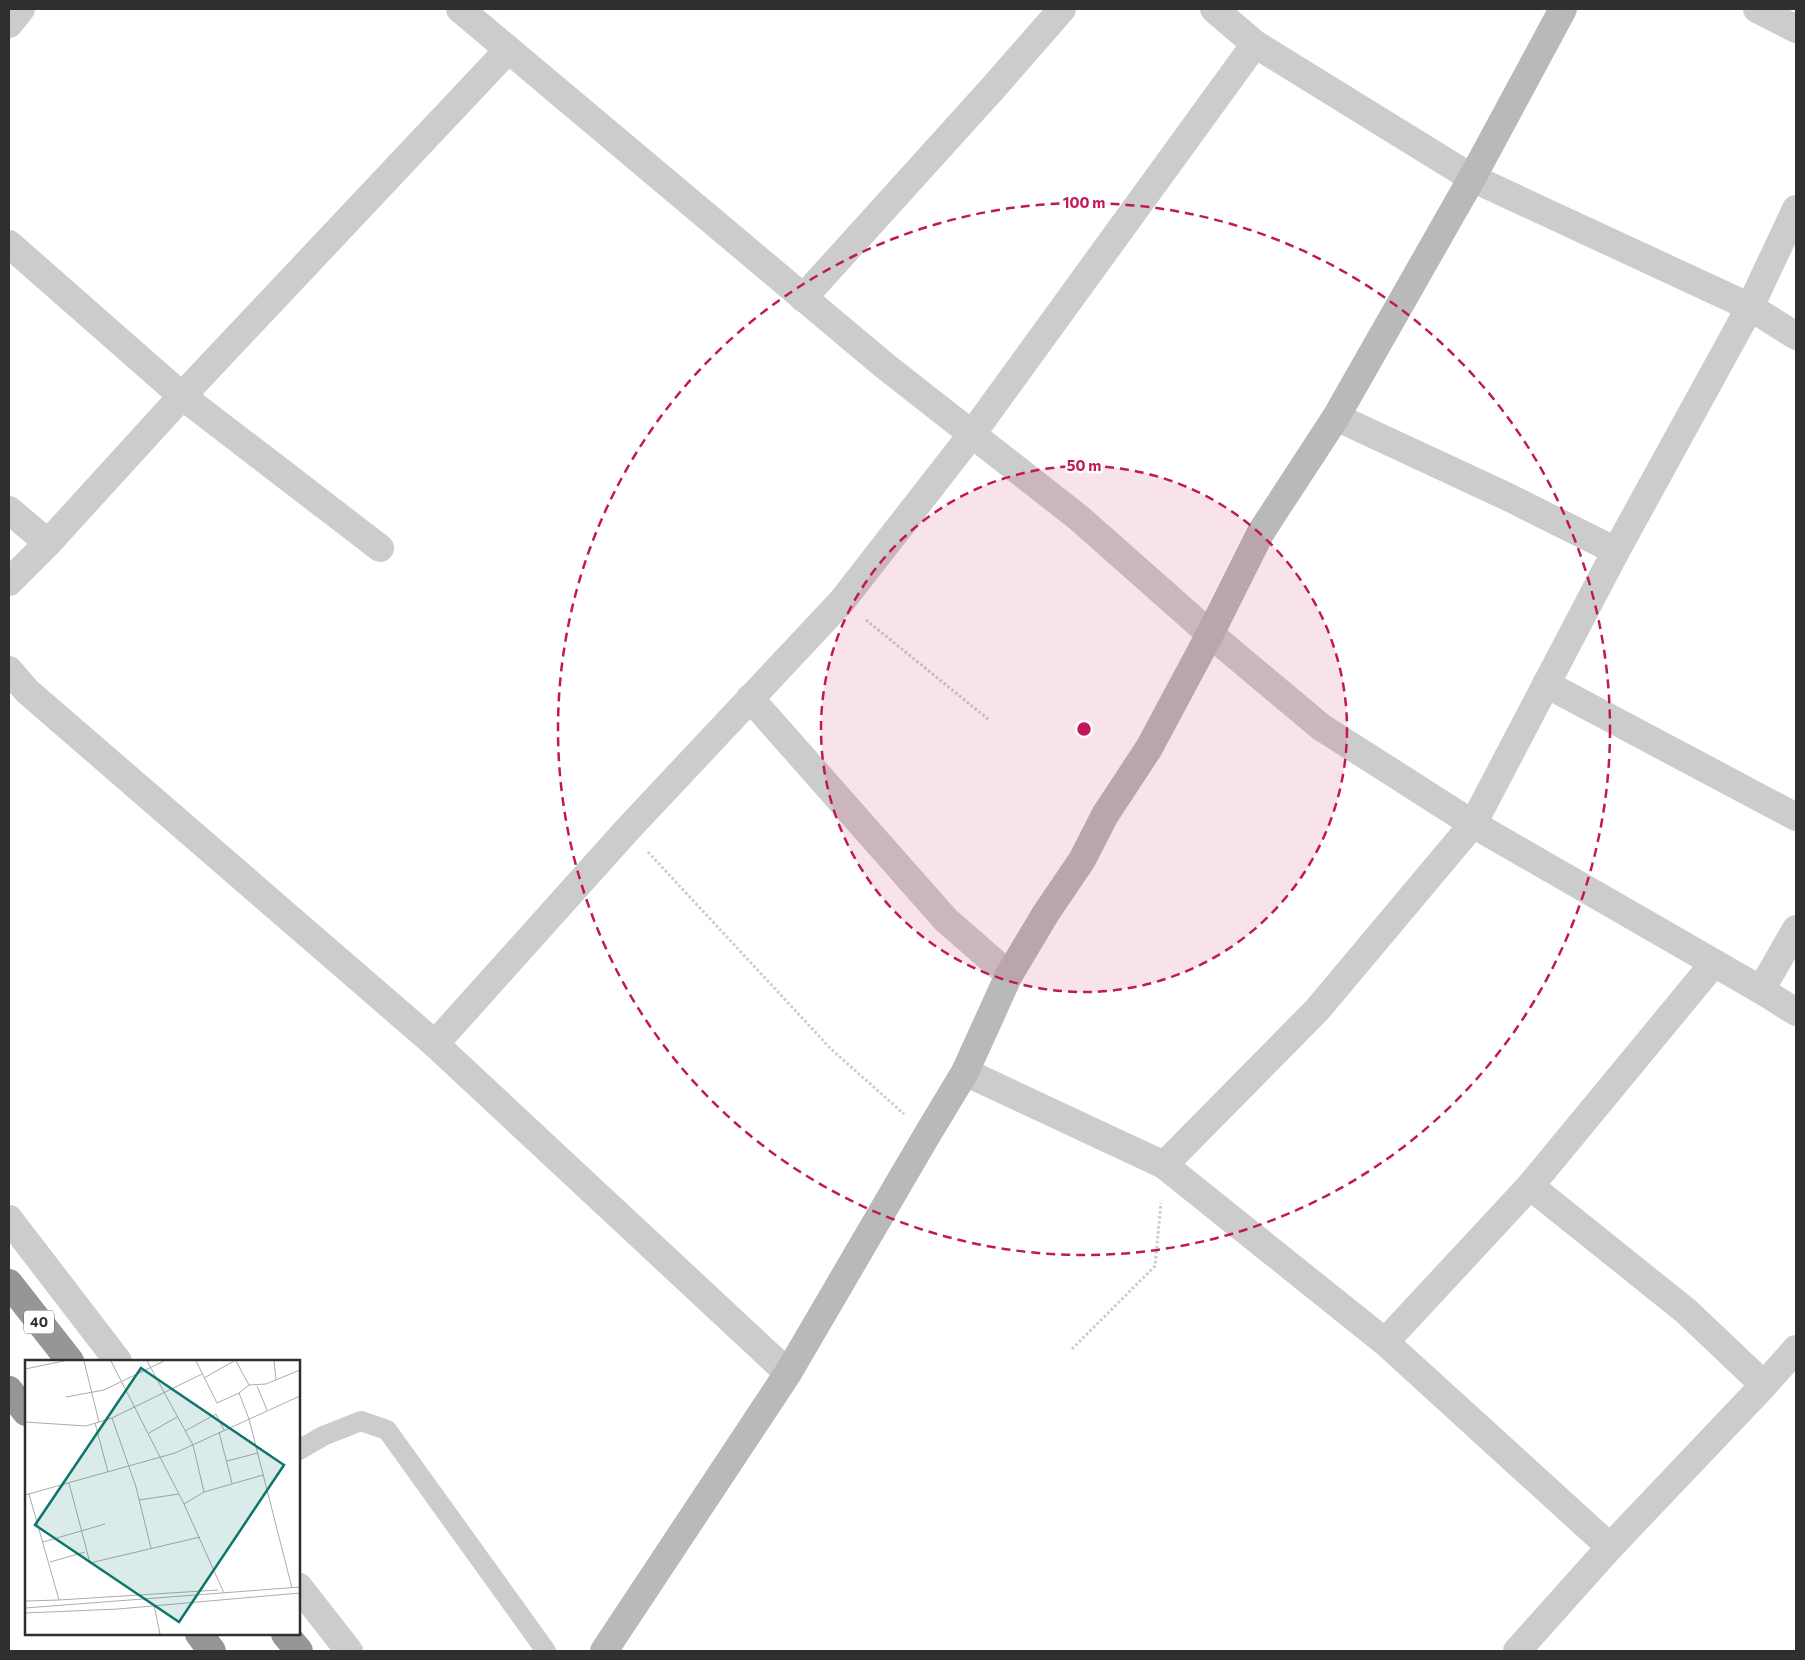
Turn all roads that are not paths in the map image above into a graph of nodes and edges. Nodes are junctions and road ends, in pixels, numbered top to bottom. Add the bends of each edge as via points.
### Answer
1 (21, 9) edge
2 (460, 9) edge
3 (1062, 9) edge
4 (1214, 9) edge
5 (1563, 9) edge
6 (1758, 9) edge
7 (9, 24) edge
8 (1796, 29) edge
9 (1255, 44) junction
10 (508, 50) junction
11 (1472, 178) junction
12 (1796, 209) edge
13 (9, 244) edge
14 (803, 298) junction
15 (1750, 307) junction
16 (1796, 336) edge
17 (182, 396) junction
18 (1336, 417) junction
19 (972, 434) junction
20 (9, 510) edge
21 (48, 543) junction
22 (380, 548) dead end
23 (1616, 551) junction
24 (9, 582) edge
25 (1210, 634) junction
26 (9, 670) edge
27 (1546, 684) junction
28 (750, 698) junction
29 (1796, 817) edge
30 (1473, 824) junction
31 (1796, 929) edge
32 (1714, 963) junction
33 (1009, 975) junction
34 (1761, 990) junction
35 (1796, 1012) edge
36 (435, 1044) junction
37 (966, 1072) junction
38 (1164, 1165) junction
39 (1530, 1186) junction
40 (9, 1219) edge
41 (9, 1283) edge
42 (1385, 1342) junction
43 (1796, 1349) edge
44 (69, 1360) edge
45 (117, 1360) edge
46 (788, 1373) junction
47 (1764, 1385) junction
48 (9, 1390) edge
49 (25, 1411) edge
50 (300, 1449) edge
51 (1610, 1547) junction
52 (300, 1588) edge
53 (200, 1635) edge
54 (286, 1635) edge
55 (212, 1651) edge
56 (299, 1651) edge
57 (348, 1651) edge
58 (546, 1651) edge
59 (604, 1651) edge
60 (1517, 1651) edge

1 - 7 street
2 - 10 street
3 - 14 street
4 - 9 street
5 - 11 main road
6 - 8 street
9 - 11 street
9 - 19 street
10 - 14 street
10 - 17 street
11 - 15 street
11 - 18 main road
12 - 15 street
13 - 17 street
14 - 19 street
15 - 16 street
15 - 23 street
17 - 21 street
17 - 22 street
18 - 23 street
18 - 25 main road via 1261,532
19 - 25 street via 1078,518
19 - 28 street via 842,601
20 - 21 street
21 - 24 street
23 - 27 street
25 - 30 street via 1321,727
25 - 33 main road via 1149,748
26 - 36 street via 27,691
27 - 29 street
27 - 30 street
28 - 33 street via 946,920
28 - 36 street
30 - 32 street
30 - 38 street via 1317,1010
31 - 34 street
32 - 34 street
32 - 39 street
33 - 37 main road
34 - 35 street
36 - 46 street
37 - 38 street
37 - 46 main road
38 - 42 street
39 - 42 street
39 - 47 street via 1686,1311
40 - 45 street
41 - 44 highway, 40
42 - 51 street
43 - 47 street
46 - 59 main road
47 - 51 street
48 - 49 highway
50 - 58 lane via 361,1421 387,1430
51 - 60 street
52 - 57 street
53 - 55 highway
54 - 56 highway

